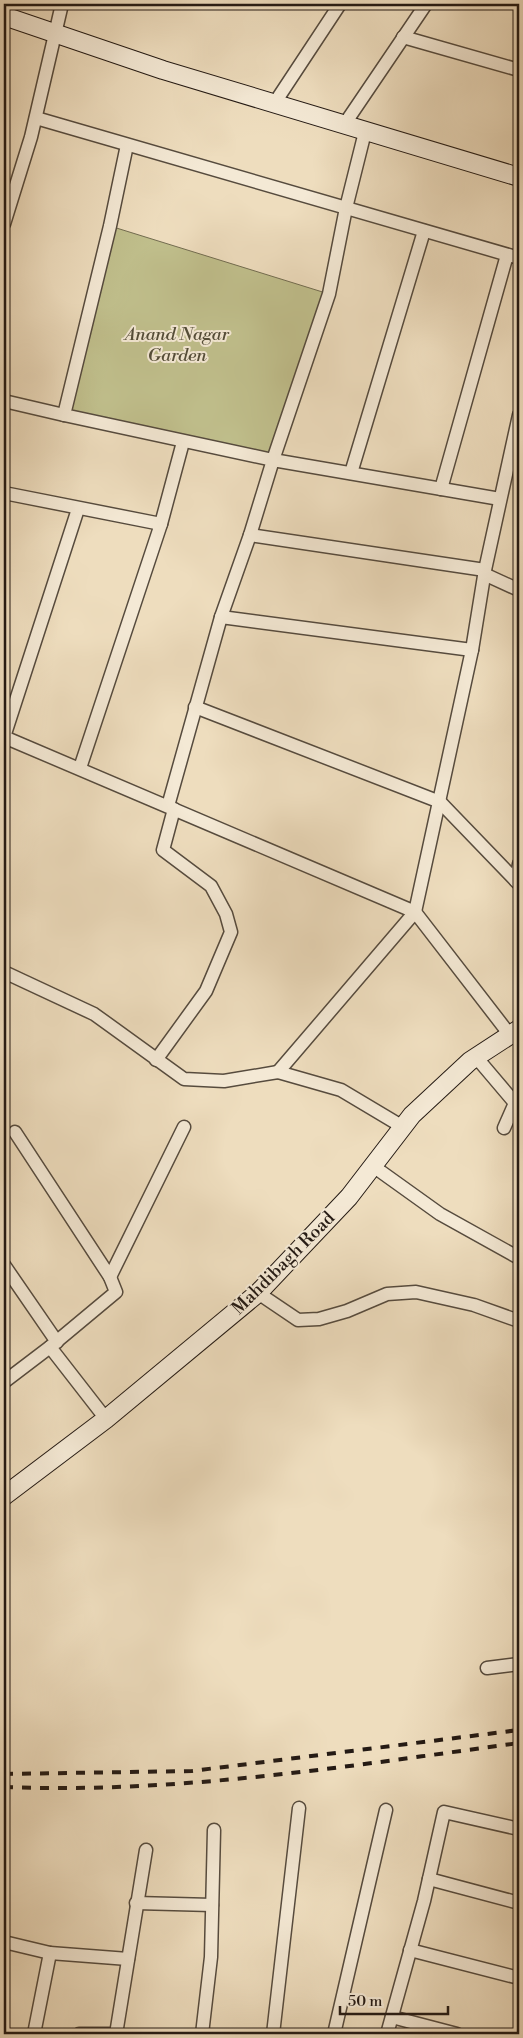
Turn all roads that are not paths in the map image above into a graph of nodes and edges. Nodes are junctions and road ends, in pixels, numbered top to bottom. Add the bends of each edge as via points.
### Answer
1 (62, 4) edge
2 (340, 4) edge
3 (426, 4) edge
4 (4, 16) edge
5 (55, 34) junction
6 (403, 37) junction
7 (519, 70) edge
8 (274, 104) junction
9 (36, 118) junction
10 (344, 125) junction
11 (365, 132) junction
12 (127, 145) junction
13 (519, 177) edge
14 (346, 208) junction
15 (4, 224) edge
16 (424, 231) junction
17 (513, 257) edge
18 (4, 402) edge
19 (64, 415) junction
20 (519, 415) edge
21 (183, 442) junction
22 (273, 460) junction
23 (352, 473) junction
24 (441, 489) junction
25 (4, 493) edge
26 (500, 499) junction
27 (78, 509) junction
28 (161, 524) junction
29 (250, 535) junction
30 (484, 572) junction
31 (519, 590) edge
32 (222, 616) junction
33 (472, 650) junction
34 (195, 707) junction
35 (4, 737) edge
36 (80, 768) junction
37 (440, 802) junction
38 (171, 807) junction
39 (519, 864) edge
40 (518, 883) edge
41 (415, 912) junction
42 (4, 972) edge
43 (515, 1032) edge
44 (476, 1057) junction
45 (156, 1060) junction
46 (278, 1072) junction
47 (184, 1127) dead end
48 (402, 1127) junction
49 (504, 1128) dead end
50 (14, 1132) dead end
51 (373, 1166) junction
52 (519, 1258) edge
53 (4, 1264) edge
54 (110, 1277) junction
55 (258, 1293) junction
56 (519, 1321) edge
57 (54, 1344) junction
58 (4, 1382) edge
59 (106, 1418) junction
60 (4, 1496) edge
61 (519, 1664) edge
62 (487, 1668) dead end
63 (300, 1808) dead end
64 (386, 1810) dead end
65 (519, 1829) edge
66 (214, 1830) dead end
67 (146, 1850) dead end
68 (429, 1879) junction
69 (519, 1902) edge
70 (136, 1903) junction
71 (212, 1905) junction
72 (4, 1942) edge
73 (410, 1950) junction
74 (50, 1953) junction
75 (128, 1959) junction
76 (519, 1978) edge
77 (392, 2017) junction
78 (34, 2034) edge
79 (80, 2034) edge
80 (202, 2034) edge
81 (273, 2034) edge
82 (334, 2034) edge
83 (387, 2034) edge
84 (457, 2034) edge

1 - 5 street
2 - 8 street
3 - 6 street
4 - 5 street
5 - 8 street
5 - 9 street
6 - 7 street
6 - 10 street
8 - 10 street
9 - 12 street
9 - 15 street
10 - 11 street
11 - 13 street
11 - 14 street
12 - 14 street
12 - 19 street
14 - 16 street
14 - 22 street via 329,294
16 - 17 street
16 - 23 street
17 - 24 street
18 - 19 street
19 - 21 street
20 - 26 street
21 - 22 street
21 - 28 street
22 - 23 street
22 - 29 street
23 - 24 street
24 - 26 street
25 - 27 street
26 - 30 street
27 - 28 street
27 - 35 street
28 - 36 street
29 - 30 street
29 - 32 street
30 - 31 street
30 - 33 street
32 - 33 street
32 - 34 street
33 - 37 street
34 - 37 street
34 - 38 street
35 - 36 street
36 - 38 street
37 - 40 street
37 - 41 street
38 - 41 street
38 - 45 street via 163,850 211,886 226,914 231,932 206,991
39 - 40 street
41 - 43 street
41 - 46 street
42 - 45 street via 94,1014
43 - 44 street, Mahdibagh Road
44 - 48 street, Mahdibagh Road via 412,1114
44 - 49 street via 515,1103
45 - 46 street via 184,1079 224,1081
46 - 48 street via 341,1090
47 - 54 street
48 - 51 street, Mahdibagh Road
50 - 54 street
51 - 52 street via 440,1214
51 - 55 street, Mahdibagh Road via 349,1197
53 - 57 street
54 - 57 street via 116,1292
55 - 56 street via 298,1320 319,1319 387,1294 416,1292 474,1305
55 - 59 street, Mahdibagh Road
57 - 58 street
57 - 59 street
59 - 60 street, Mahdibagh Road
61 - 62 street
63 - 81 street
64 - 82 street
65 - 68 street via 444,1812
66 - 71 street
67 - 70 street
68 - 69 street
68 - 73 street
70 - 71 street
70 - 75 street
71 - 80 street via 211,1957
72 - 74 street
73 - 76 street
73 - 77 street
74 - 75 street
74 - 78 street
75 - 79 street via 116,2034
77 - 83 street
77 - 84 street

